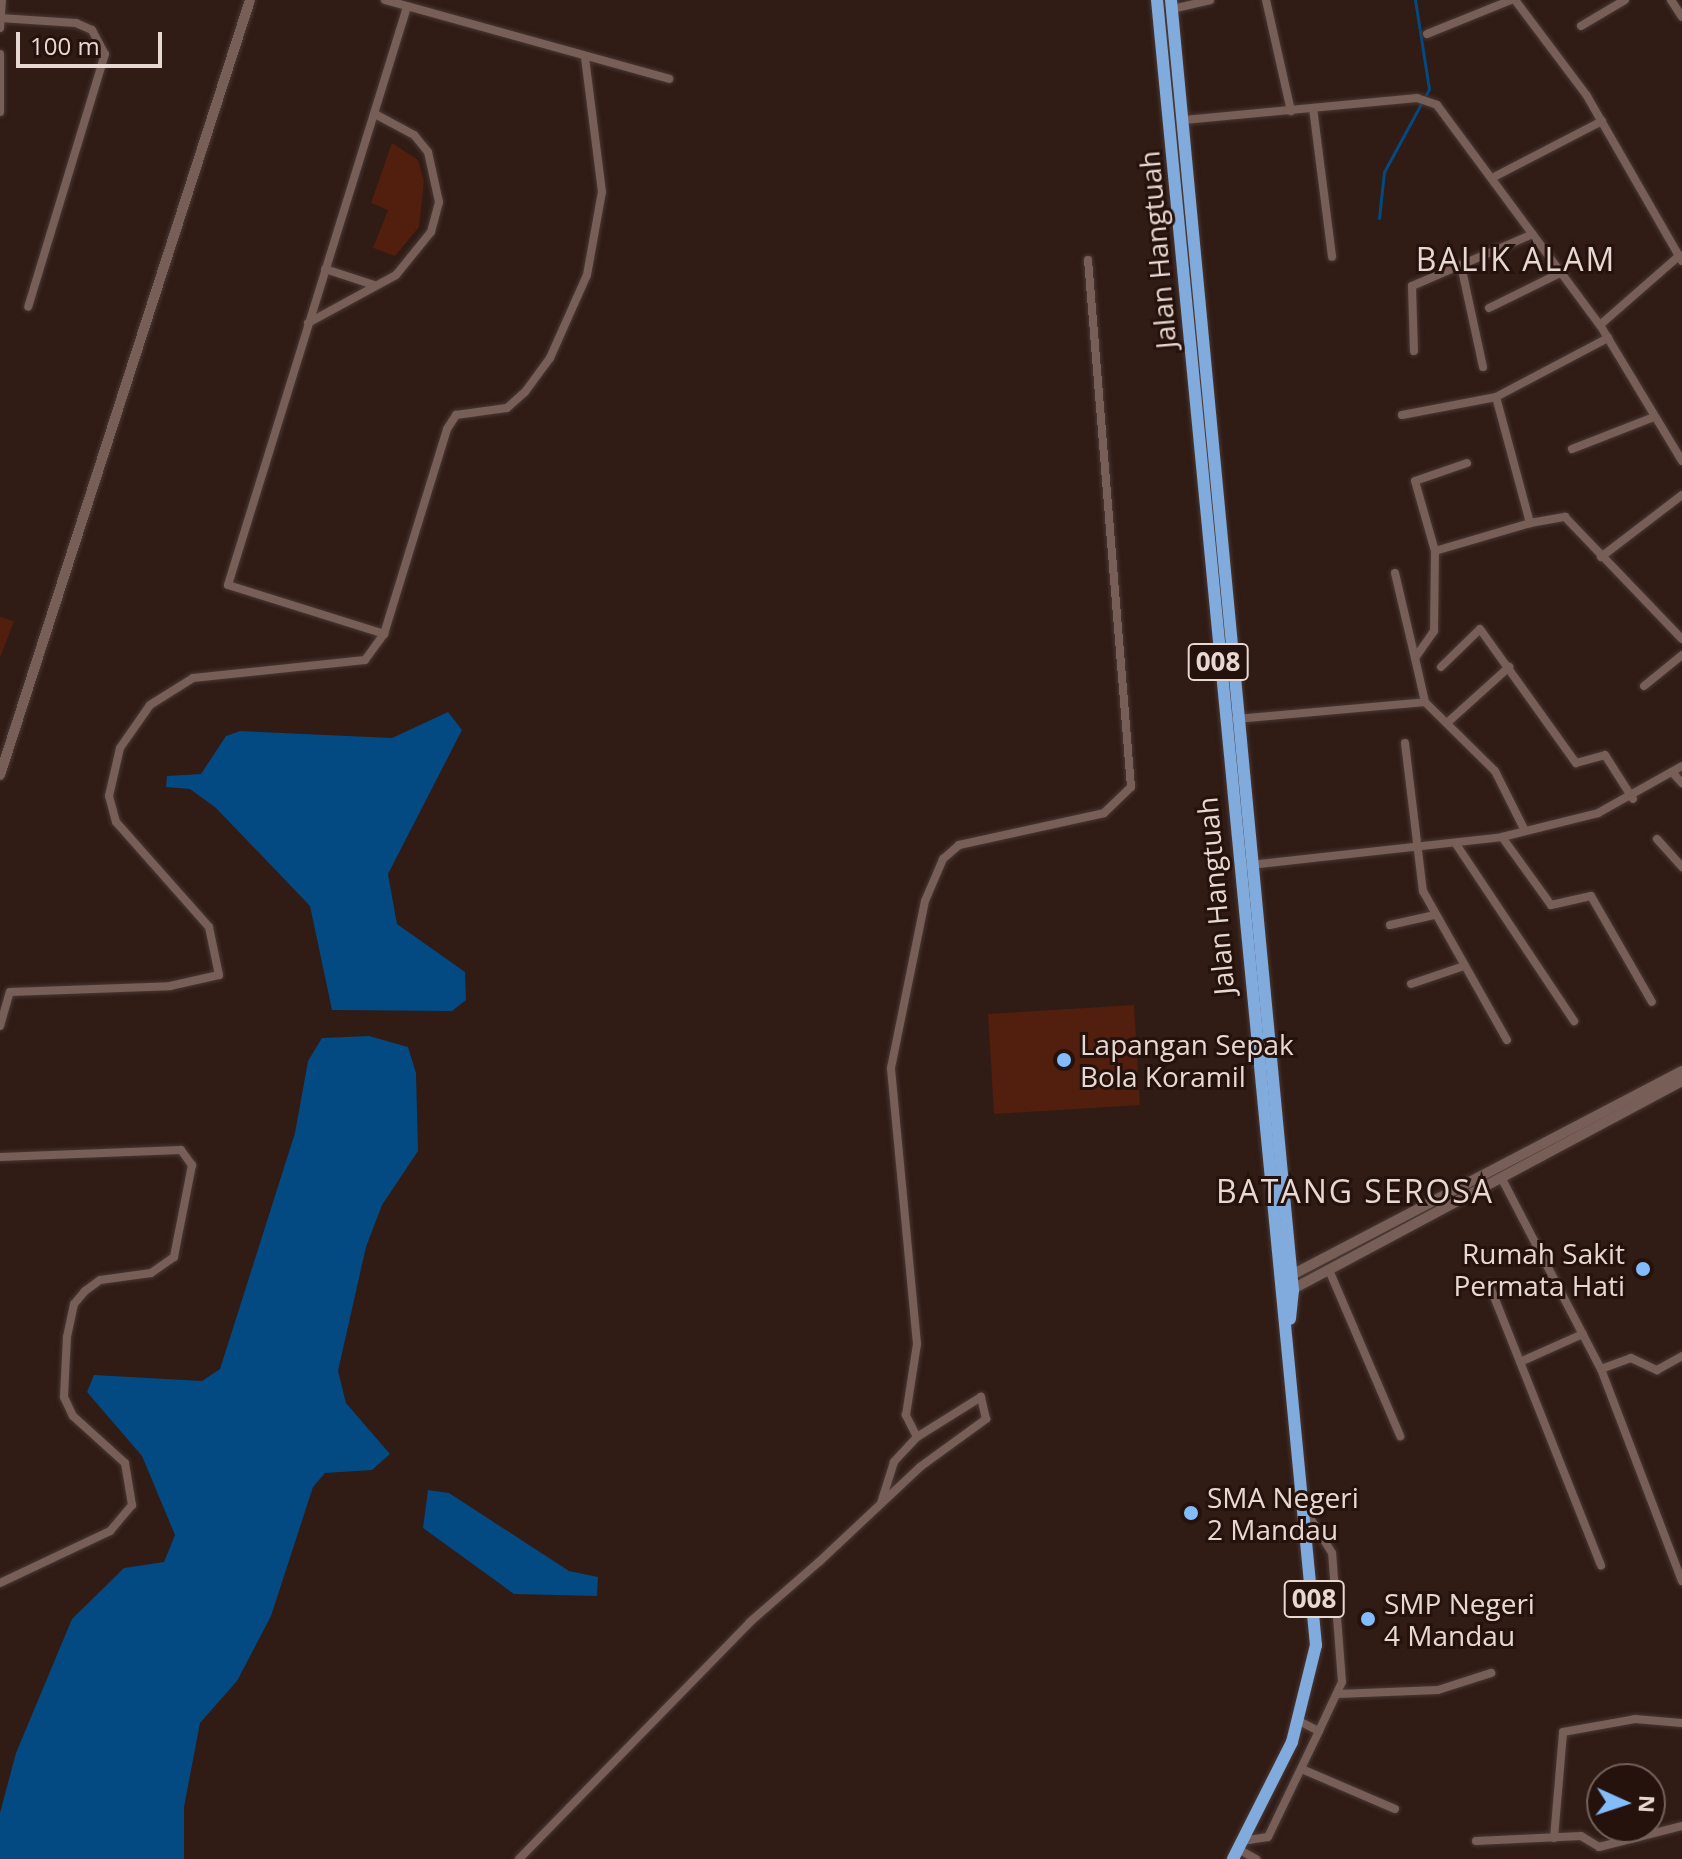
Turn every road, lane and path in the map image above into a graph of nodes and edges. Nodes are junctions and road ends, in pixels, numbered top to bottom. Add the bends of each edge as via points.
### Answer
1 (2, 0) edge
2 (250, 0) edge
3 (385, 0) edge
4 (1157, 0) edge
5 (1210, 0) edge
6 (1266, 0) edge
7 (1513, 0) edge
8 (1625, 0) edge
9 (1671, 0) edge
10 (1171, 4) edge
11 (407, 7) junction
12 (1682, 17) edge
13 (1, 21) edge
14 (1581, 26) dead end
15 (1427, 34) dead end
16 (0, 54) edge
17 (585, 58) junction
18 (669, 79) dead end
19 (1313, 108) junction
20 (1291, 111) junction
21 (0, 112) edge
22 (375, 114) junction
23 (1184, 120) junction
24 (1602, 121) junction
25 (1492, 178) junction
26 (1192, 210) junction
27 (1178, 212) junction
28 (1533, 234) junction
29 (1681, 256) edge
30 (1332, 257) dead end
31 (1088, 260) dead end
32 (1461, 265) junction
33 (325, 269) junction
34 (1560, 273) junction
35 (374, 286) junction
36 (28, 307) dead end
37 (1489, 308) dead end
38 (308, 323) junction
39 (1600, 325) junction
40 (1608, 338) junction
41 (1414, 351) dead end
42 (1483, 367) dead end
43 (1496, 397) junction
44 (1402, 415) dead end
45 (1654, 417) junction
46 (1572, 449) dead end
47 (1682, 461) edge
48 (1467, 463) dead end
49 (1682, 495) edge
50 (1530, 523) junction
51 (1435, 551) junction
52 (1601, 557) junction
53 (1395, 573) dead end
54 (384, 634) junction
55 (1682, 639) edge
56 (1682, 655) edge
57 (1415, 658) junction
58 (1441, 667) dead end
59 (1509, 667) junction
60 (1644, 686) dead end
61 (1425, 702) junction
62 (1236, 719) junction
63 (1447, 723) junction
64 (1405, 743) dead end
65 (1682, 766) edge
66 (1672, 772) junction
67 (0, 775) edge
68 (1682, 783) edge
69 (1633, 799) junction
70 (1525, 831) junction
71 (1502, 837) junction
72 (1657, 839) dead end
73 (1456, 844) junction
74 (1415, 850) junction
75 (1249, 865) junction
76 (1682, 867) edge
77 (1434, 915) junction
78 (1390, 925) dead end
79 (1461, 967) junction
80 (1411, 984) dead end
81 (1263, 985) junction
82 (1247, 989) junction
83 (1652, 1002) dead end
84 (1574, 1021) dead end
85 (0, 1026) edge
86 (1507, 1040) dead end
87 (1682, 1071) edge
88 (1682, 1081) edge
89 (0, 1157) edge
90 (1503, 1181) junction
91 (1452, 1192) junction
92 (1459, 1202) junction
93 (1329, 1270) junction
94 (1292, 1275) junction
95 (1489, 1284) dead end
96 (1278, 1288) junction
97 (1293, 1290) junction
98 (1289, 1323) junction
99 (1583, 1334) junction
100 (1682, 1356) edge
101 (1520, 1362) junction
102 (1601, 1369) junction
103 (1400, 1436) dead end
104 (917, 1437) junction
105 (881, 1503) junction
106 (1309, 1516) junction
107 (1601, 1566) dead end
108 (1682, 1581) edge
109 (0, 1583) edge
110 (1491, 1673) dead end
111 (1338, 1694) junction
112 (1299, 1721) junction
113 (1682, 1723) edge
114 (1319, 1731) junction
115 (1304, 1770) junction
116 (1395, 1809) dead end
117 (1682, 1826) edge
118 (1554, 1838) junction
119 (1476, 1841) dead end
120 (1238, 1850) edge
121 (519, 1859) edge
122 (1256, 1859) edge

1 - 13 street
2 - 67 street
3 - 11 street
4 - 27 highway, Jalan Hangtuah / 008
5 - 10 street
6 - 20 street
7 - 15 street
7 - 24 street
8 - 14 street
9 - 12 street
10 - 23 highway, Jalan Hangtuah / 008
11 - 17 street
11 - 22 street
13 - 36 street via 76,23 92,30 105,54
16 - 21 street
17 - 18 street
17 - 54 street via 602,192 587,275 550,358 525,392 507,408 456,415 447,429
19 - 20 street
19 - 25 street via 1429,99
19 - 30 street
20 - 23 street
22 - 33 street
22 - 35 street via 414,135 428,152 439,202 417,258
23 - 26 highway, Jalan Hangtuah / 008
24 - 25 street
24 - 29 street
25 - 28 street
26 - 27 highway
26 - 62 highway, Jalan Hangtuah / 008
27 - 82 highway, Jalan Hangtuah / 008
28 - 32 street
28 - 34 street
29 - 39 street
31 - 104 street via 1122,604 1131,787 1104,813 959,845 943,859 925,901 891,1068 917,1328 906,1415
32 - 41 street via 1412,286
32 - 42 street
33 - 35 street
33 - 38 street
34 - 37 street
34 - 39 street
35 - 38 street
38 - 54 street via 228,585
39 - 40 street
40 - 43 street
40 - 45 street
43 - 44 street
43 - 50 street
45 - 46 street
45 - 47 street
48 - 51 street via 1415,481
49 - 52 street
50 - 51 street
50 - 52 street via 1562,515
51 - 57 street via 1434,631
52 - 55 street
53 - 57 street
54 - 85 street via 365,660 193,678 150,705 120,748 109,796 116,822 209,927 219,975 183,985 10,992
56 - 60 street
57 - 61 street
58 - 59 street via 1478,629
59 - 63 street
59 - 69 street via 1576,763 1605,755
61 - 62 street
61 - 63 street
62 - 75 highway, Jalan Hangtuah / 008
63 - 70 street via 1495,771
64 - 74 street
65 - 66 street
66 - 68 street
66 - 69 street
69 - 70 street
70 - 71 street
71 - 73 street
71 - 83 street via 1551,905 1591,896
72 - 76 street
73 - 74 street
73 - 84 street via 1471,877
74 - 75 street
74 - 77 street
75 - 81 highway, Jalan Hangtuah / 008
77 - 78 street
77 - 79 street
79 - 80 street
79 - 86 street
81 - 82 highway
81 - 94 highway, Jalan Hangtuah / 008
82 - 96 highway, Jalan Hangtuah / 008
87 - 91 street
88 - 90 street
89 - 109 street via 181,1150 192,1165 174,1257 151,1273 100,1280 85,1291 74,1304 67,1337 64,1397 73,1416 125,1463 132,1505 110,1531
90 - 92 street
90 - 99 street
91 - 92 street
91 - 94 street
92 - 93 street
93 - 97 street
93 - 103 street
94 - 96 street
94 - 97 highway, Jalan Hangtuah / 008
95 - 101 street
96 - 97 street
96 - 98 highway, Jalan Hangtuah / 008
97 - 98 highway, Jalan Hangtuah / 008
98 - 106 highway, 008
99 - 101 street
99 - 102 street
100 - 102 street via 1654,1370 1631,1358
101 - 107 street
102 - 108 street
104 - 105 street via 894,1462
104 - 105 street via 970,1397 987,1402 986,1419
105 - 121 street via 684,1685
106 - 111 street via 1332,1553 1342,1652
106 - 112 highway, 008 via 1316,1645
110 - 111 street via 1438,1690
111 - 114 street
112 - 114 street
112 - 120 highway, 008
113 - 118 street via 1635,1719 1563,1732
114 - 115 street
115 - 116 street
115 - 120 street via 1268,1837
117 - 118 street via 1599,1847 1585,1836
118 - 119 street
120 - 122 street

